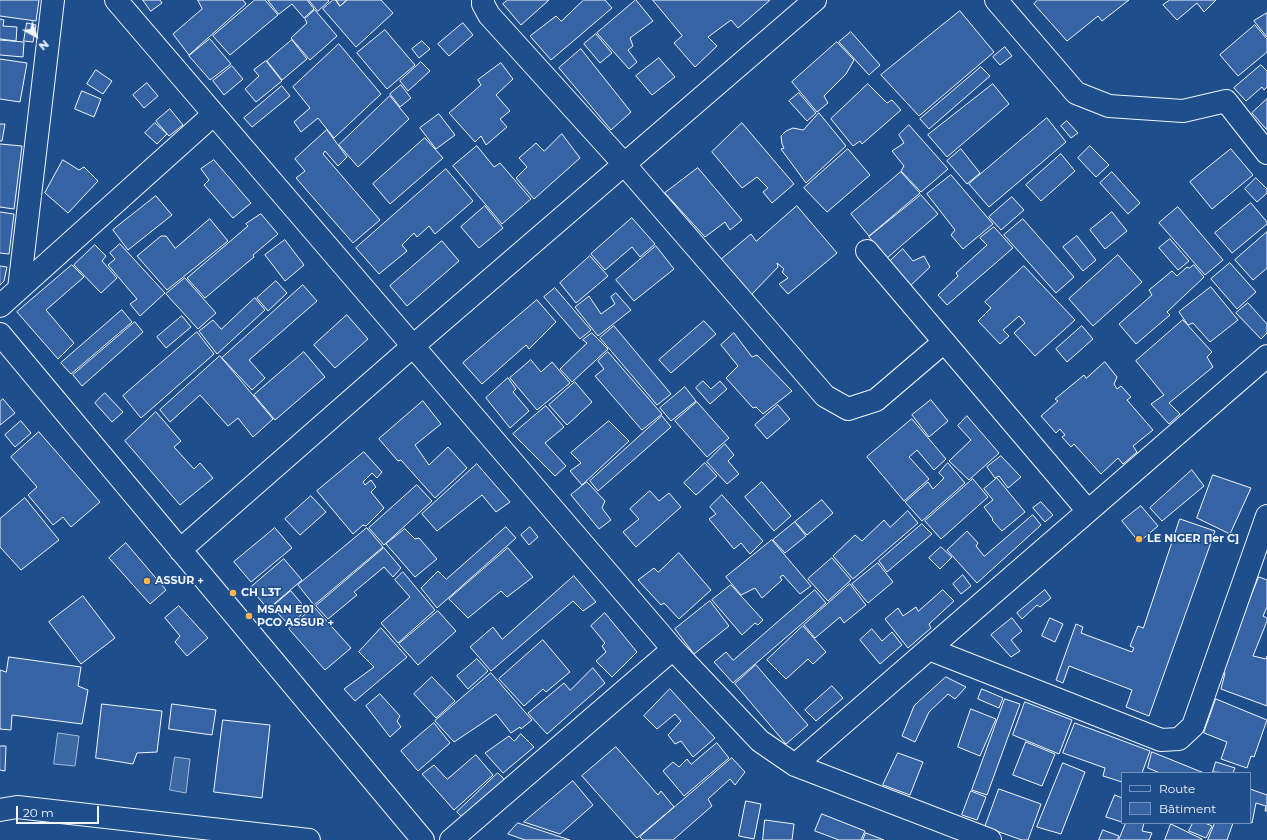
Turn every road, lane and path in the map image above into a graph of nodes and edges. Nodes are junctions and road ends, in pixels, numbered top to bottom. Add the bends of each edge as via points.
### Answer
1 (53, 0) edge
2 (116, 0) edge
3 (483, 0) edge
4 (815, 0) edge
5 (996, 0) edge
6 (214, 114) junction
7 (1267, 152) edge
8 (624, 164) junction
9 (867, 251) dead end
10 (19, 289) junction
11 (0, 306) edge
12 (0, 334) edge
13 (944, 342) junction
14 (413, 346) junction
15 (1267, 356) edge
16 (1088, 511) junction
17 (1267, 516) edge
18 (180, 550) junction
19 (673, 649) junction
20 (929, 649) junction
21 (795, 765) junction
22 (0, 810) edge
23 (310, 840) edge
24 (423, 840) edge
25 (451, 840) edge
26 (990, 840) edge

1 - 10 street
2 - 6 street
3 - 8 street via 489,15
4 - 8 street
5 - 7 street via 1076,93 1109,106 1183,111 1226,101
6 - 10 street
6 - 14 street
8 - 13 street via 825,396 848,409 876,400
8 - 14 street
9 - 13 street
10 - 11 street
12 - 18 street
13 - 16 street
14 - 18 street
14 - 19 street
15 - 16 street
16 - 20 street
17 - 20 street via 1193,726 1178,739 1161,740
18 - 24 street
19 - 21 street via 760,741
19 - 25 street
20 - 21 street
21 - 26 street
22 - 23 street via 17,807

